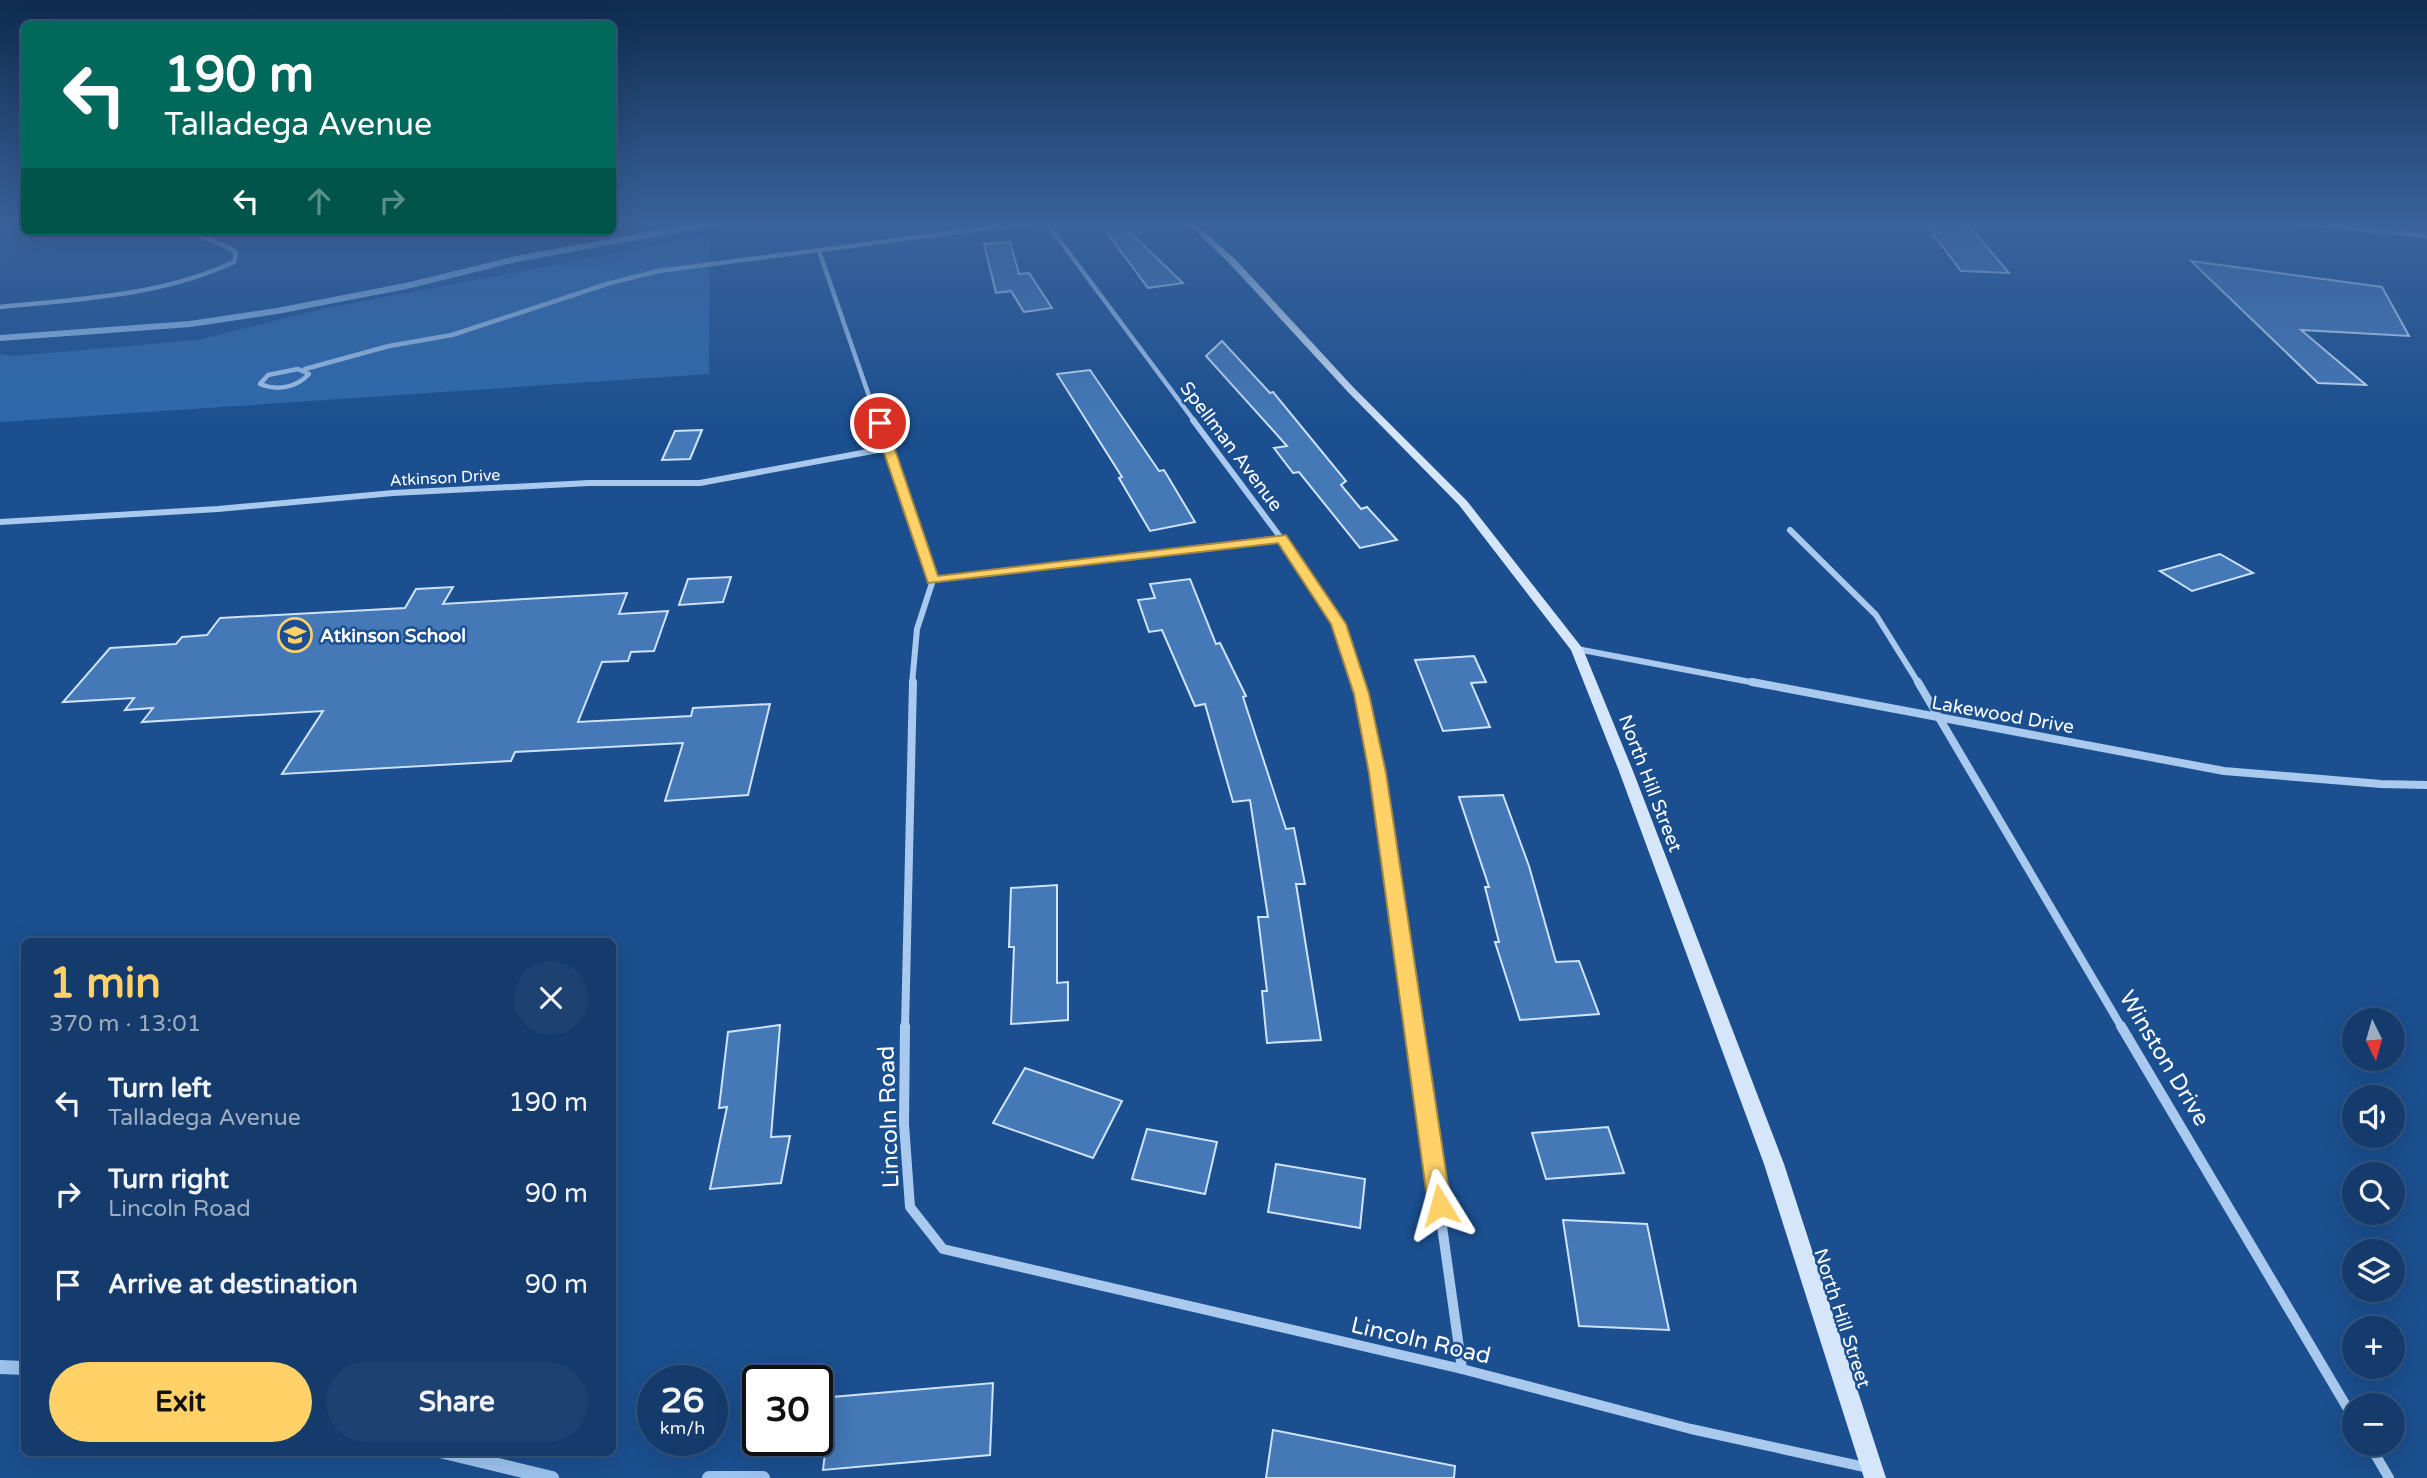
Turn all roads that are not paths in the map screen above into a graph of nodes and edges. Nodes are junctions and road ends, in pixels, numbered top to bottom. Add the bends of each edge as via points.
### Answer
1 (122, 291) edge
2 (586, 291) edge
3 (833, 291) edge
4 (1097, 291) edge
5 (1260, 291) edge
6 (0, 307) edge
7 (304, 369) junction
8 (889, 448) junction
9 (0, 522) edge
10 (1790, 530) dead end
11 (1281, 538) junction
12 (933, 580) junction
13 (1577, 649) junction
14 (1941, 719) junction
15 (2427, 785) edge
16 (1462, 1369) junction
17 (2342, 1399) edge
18 (2376, 1456) edge
19 (1873, 1474) edge
20 (2389, 1478) edge

1 - 6 street
2 - 7 street via 452,335
3 - 8 street
4 - 11 street, Spellman Avenue
5 - 13 street, North Hill Street via 1463,503
7 - 7 street via 275,372 260,384 274,388 298,383 308,377
8 - 9 street, Atkinson Drive via 699,483 393,493
8 - 12 street
10 - 14 street, Winston Drive via 1876,615
11 - 12 street
11 - 16 street, Spellman Avenue via 1339,624 1361,694 1378,773
12 - 16 street, Lincoln Road via 917,629 910,714 904,1124 910,1207 943,1249
13 - 14 street, Lakewood Drive
13 - 19 street, North Hill Street via 1774,1164
14 - 15 street, Lakewood Drive via 2224,771
14 - 17 street, Winston Drive
16 - 19 street, Lincoln Road
18 - 20 street

